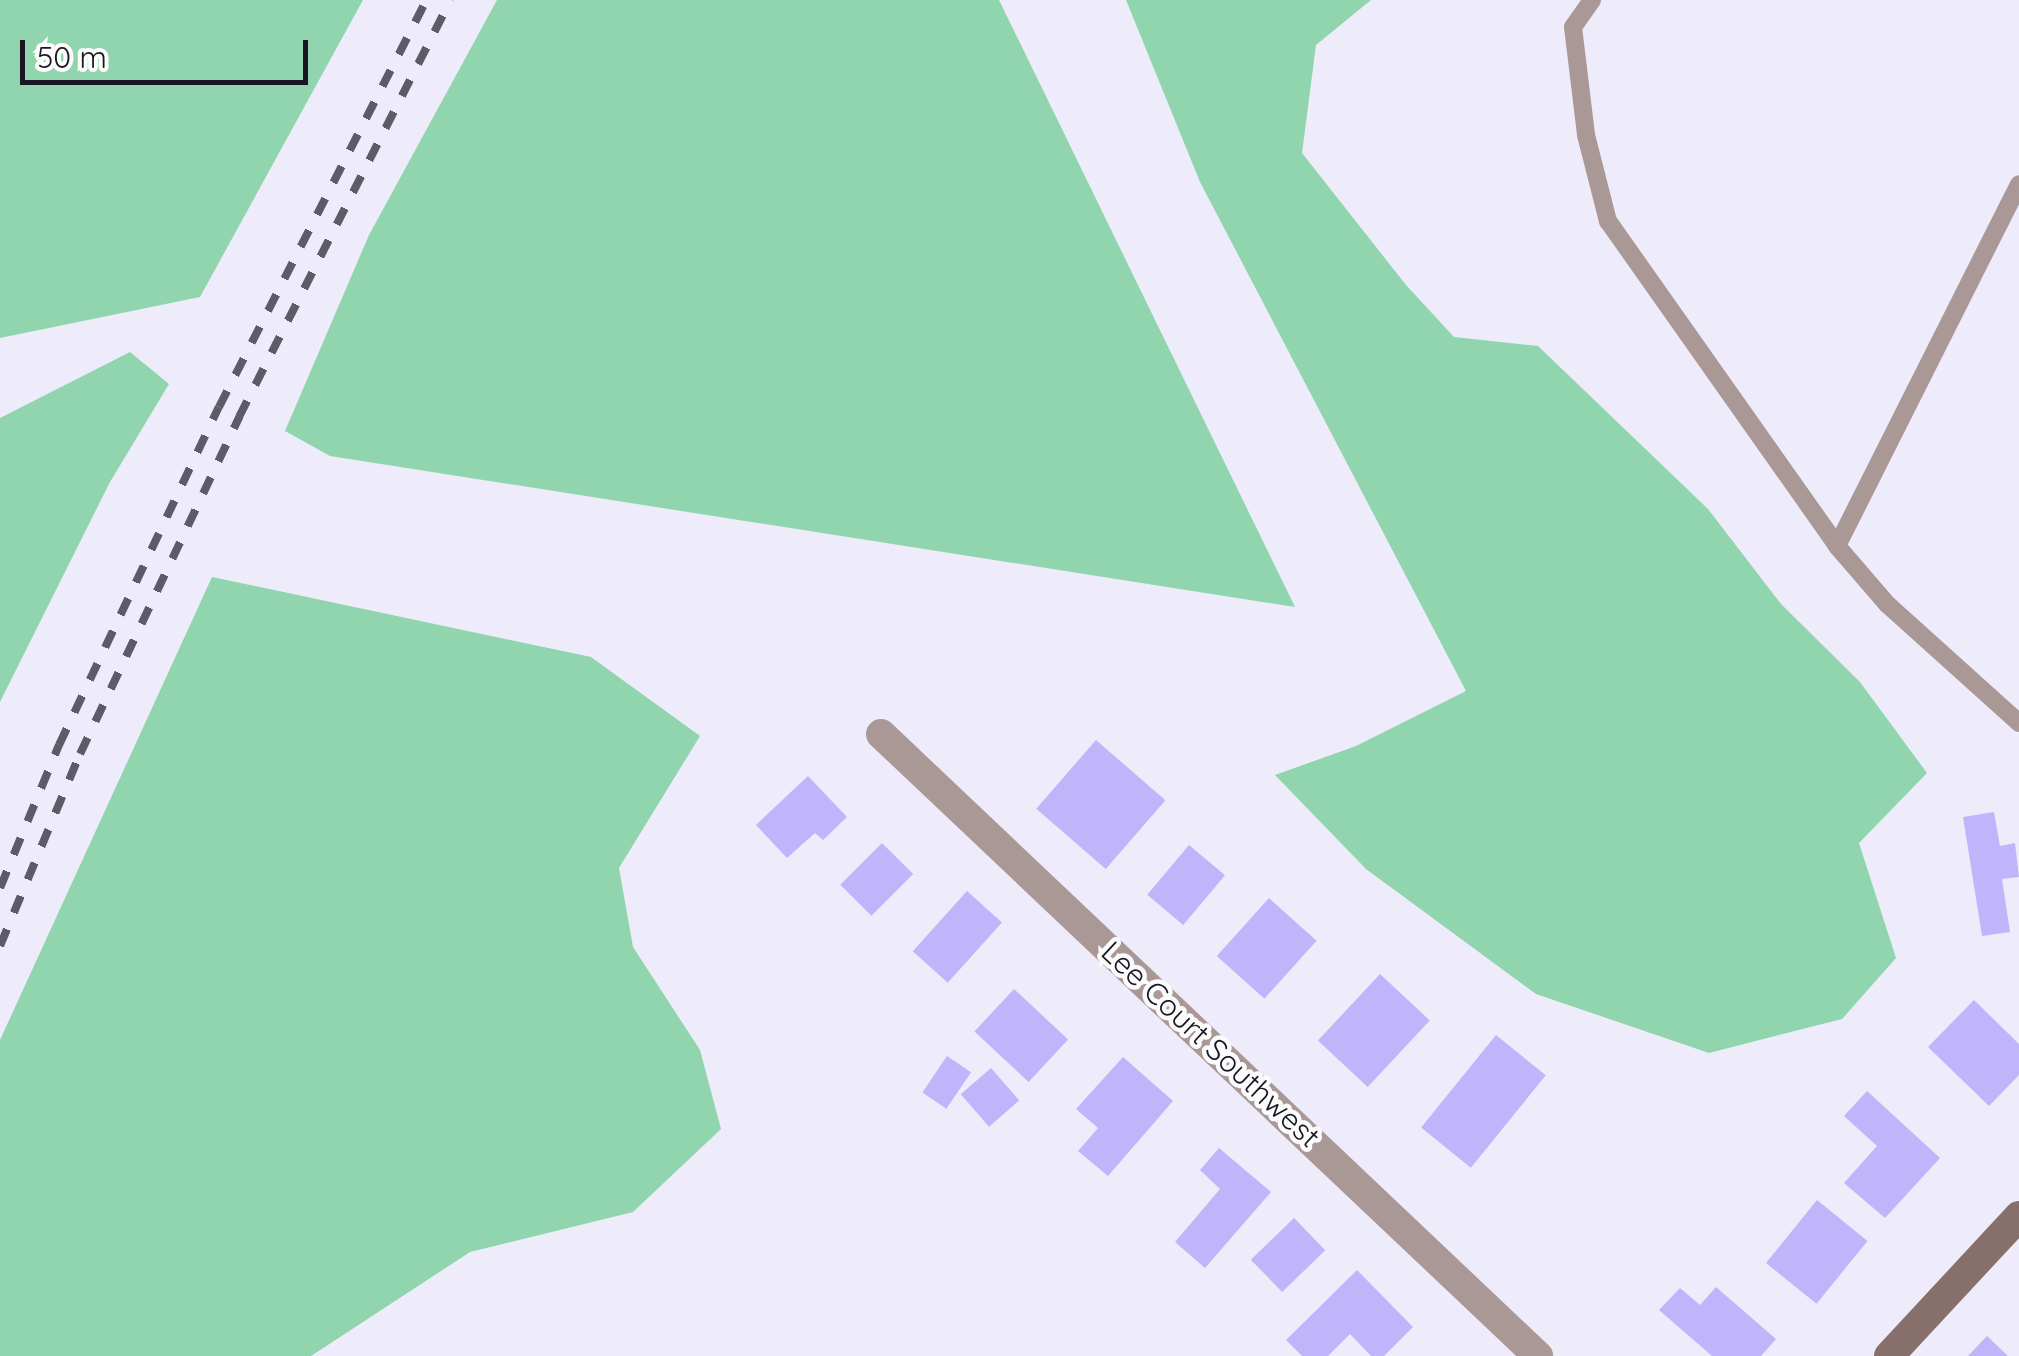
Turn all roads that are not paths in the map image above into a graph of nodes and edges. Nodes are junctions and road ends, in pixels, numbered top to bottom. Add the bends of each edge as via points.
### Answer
1 (1592, 0) edge
2 (2019, 184) edge
3 (1837, 546) junction
4 (2019, 723) edge
5 (881, 734) dead end
6 (2019, 1216) edge
7 (1538, 1356) edge
8 (1889, 1356) edge

1 - 3 lane via 1573,27 1586,135 1608,221
2 - 3 lane
3 - 4 lane via 1886,604
5 - 7 street, Lee Court Southwest
6 - 8 street

